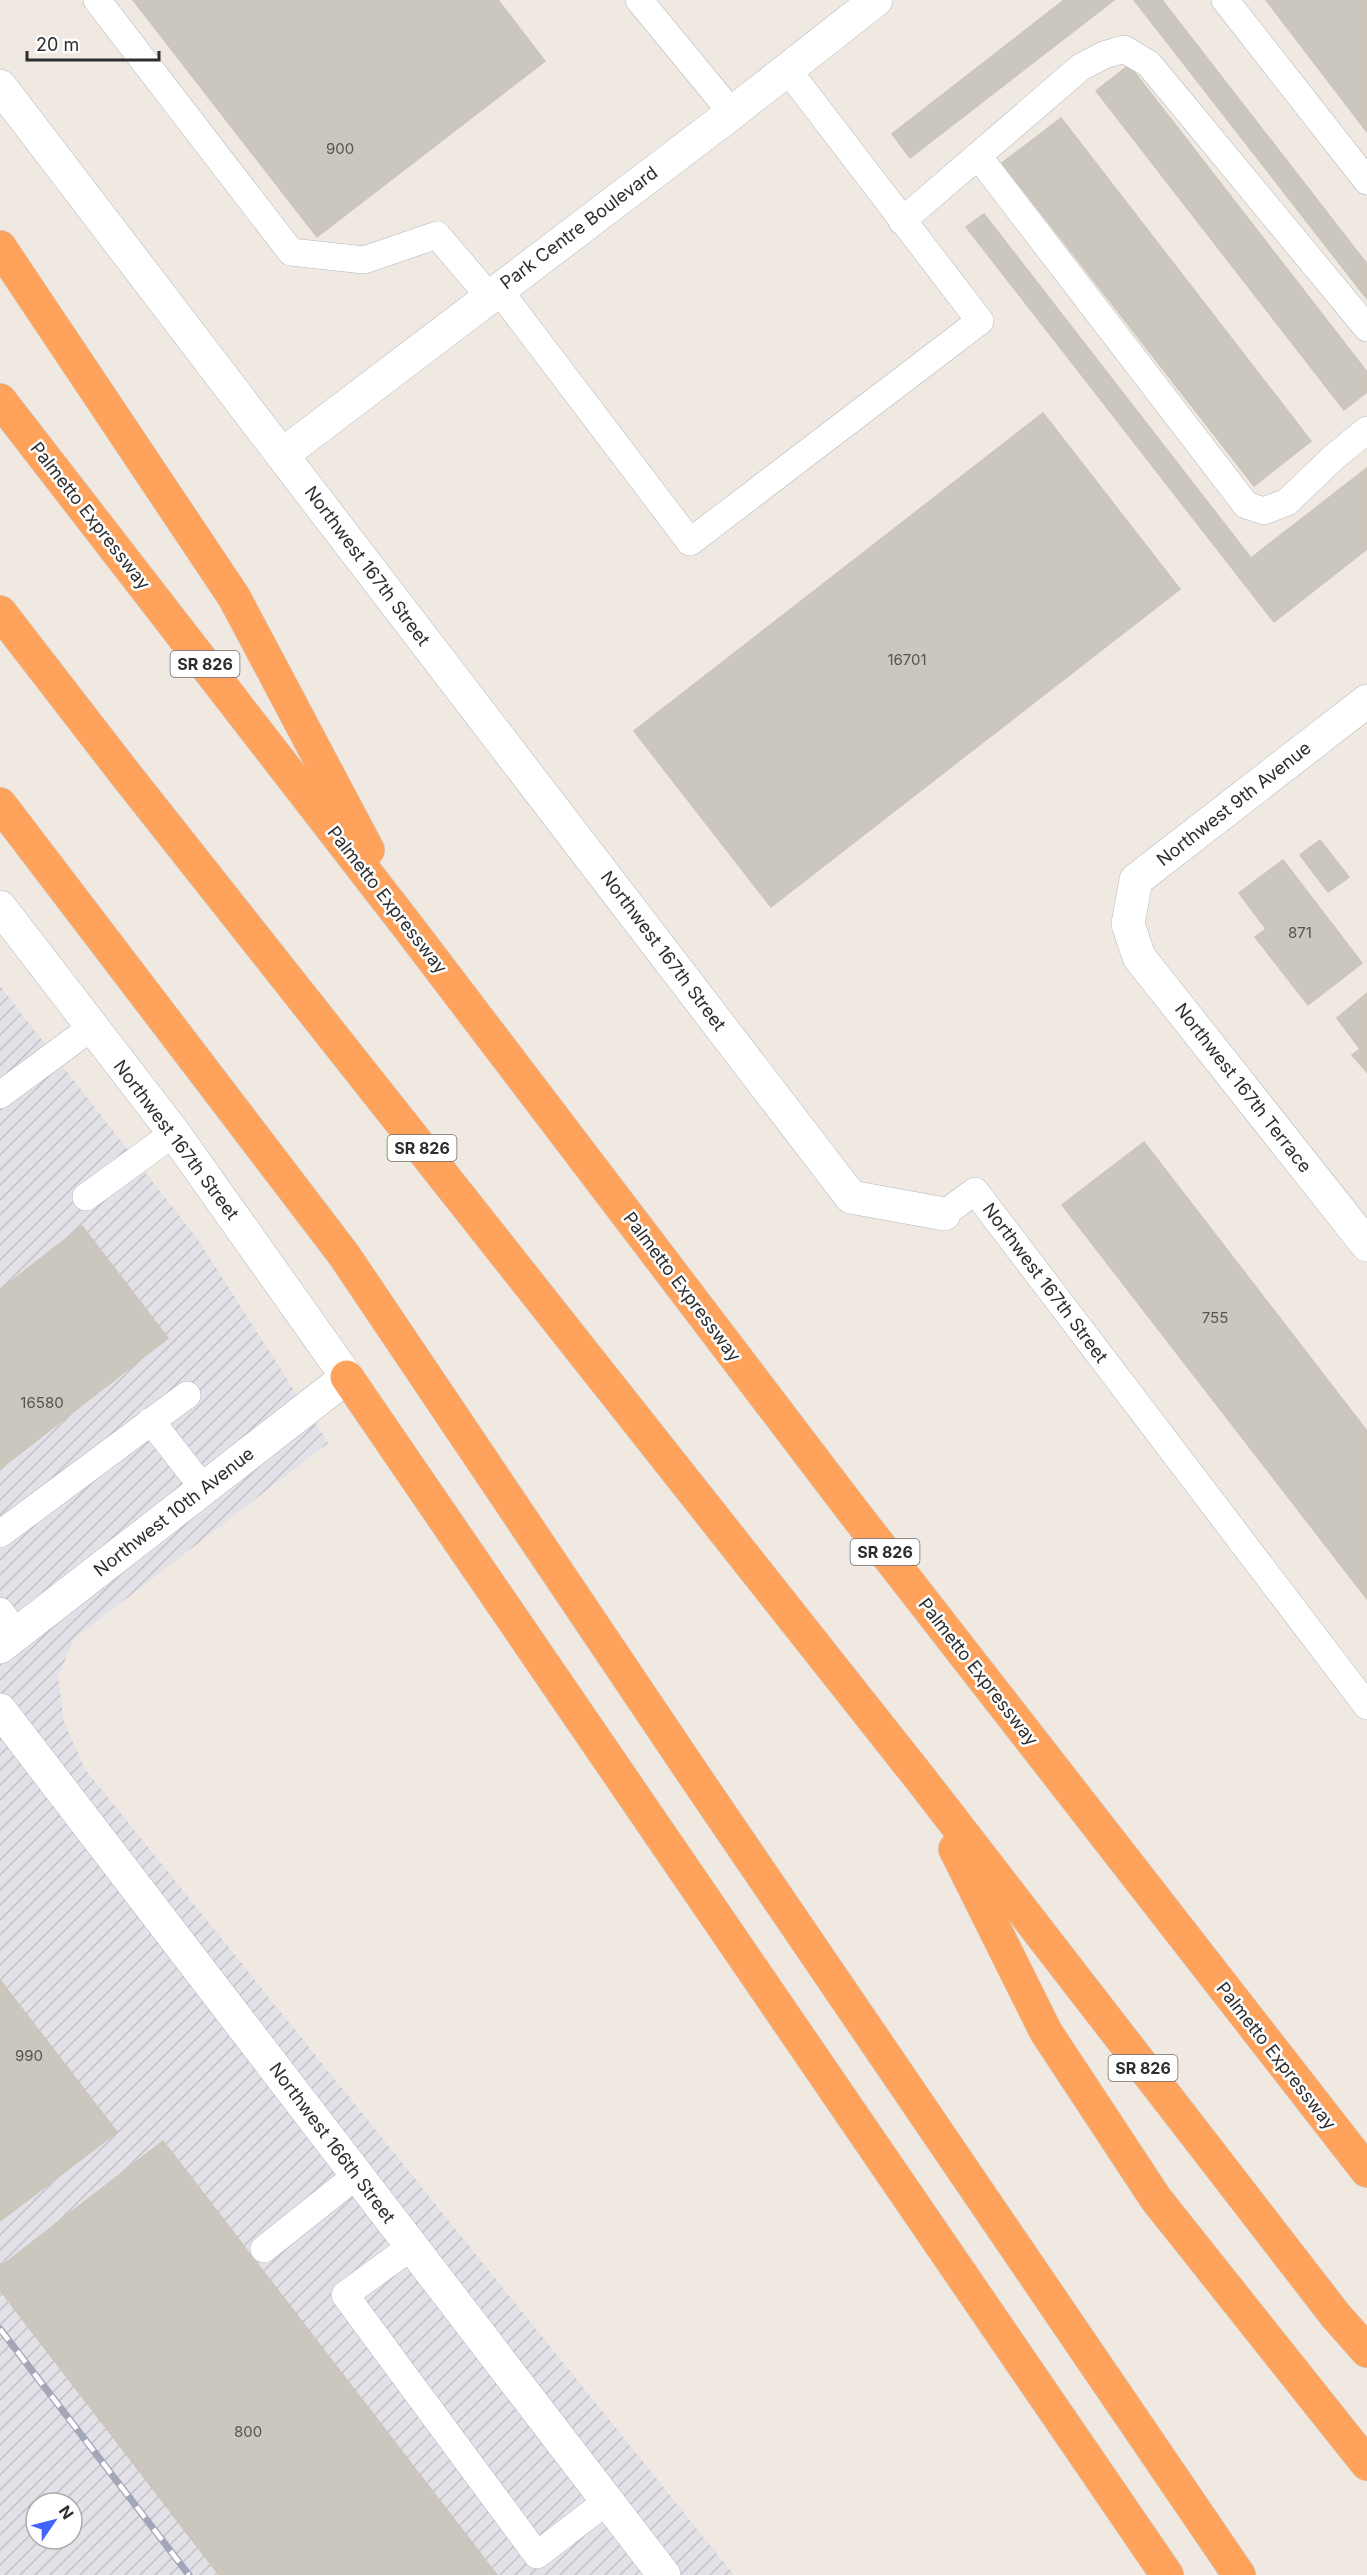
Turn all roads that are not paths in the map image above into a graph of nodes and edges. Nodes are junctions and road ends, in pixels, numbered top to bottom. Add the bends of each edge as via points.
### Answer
1 (97, 0) edge
2 (639, 0) edge
3 (876, 0) edge
4 (1225, 0) edge
5 (787, 69) junction
6 (0, 86) edge
7 (732, 113) junction
8 (978, 156) junction
9 (1367, 181) edge
10 (903, 221) junction
11 (0, 247) edge
12 (493, 292) junction
13 (1367, 328) edge
14 (0, 400) edge
15 (1367, 430) edge
16 (282, 455) junction
17 (0, 612) edge
18 (1367, 701) edge
19 (0, 804) edge
20 (0, 907) edge
21 (1128, 924) joint
22 (409, 928) junction
23 (92, 1027) junction
24 (0, 1095) edge
25 (174, 1133) junction
26 (86, 1197) dead end
27 (944, 1214) joint
28 (1367, 1245) edge
29 (348, 1377) junction
30 (187, 1395) dead end
31 (151, 1421) junction
32 (204, 1489) junction
33 (0, 1534) edge
34 (6, 1630) edge
35 (1367, 1706) edge
36 (0, 1710) edge
37 (923, 1782) junction
38 (1367, 2171) edge
39 (357, 2175) junction
40 (412, 2246) junction
41 (264, 2249) dead end
42 (1367, 2350) edge
43 (1367, 2464) edge
44 (607, 2501) junction
45 (664, 2575) edge
46 (1167, 2575) edge
47 (1239, 2575) edge

1 - 12 lane via 291,252 364,260 437,235
2 - 7 lane
3 - 5 street, Park Centre Boulevard
4 - 9 lane
5 - 7 street, Park Centre Boulevard
5 - 10 lane
6 - 16 street, Northwest 167th Street
7 - 12 street, Park Centre Boulevard
8 - 10 lane
8 - 13 lane via 1081,67 1124,49 1149,64
8 - 15 lane via 1246,504 1264,511 1287,502
10 - 12 lane via 980,321 690,542
11 - 22 highway via 234,597
12 - 16 street, Park Centre Boulevard
14 - 22 highway, Palmetto Expressway / SR 826
16 - 27 street, Northwest 167th Street via 851,1197
17 - 37 highway, SR 826
18 - 21 street, Northwest 9th Avenue via 1136,880
19 - 47 highway via 344,1255
20 - 23 street, Northwest 167th Street
21 - 28 street, Northwest 167th Terrace via 1139,957
22 - 38 highway, Palmetto Expressway / SR 826 via 852,1510
23 - 24 lane
23 - 25 street, Northwest 167th Street
25 - 26 lane
25 - 29 street, Northwest 167th Street
27 - 35 lane, Northwest 167th Street via 975,1191
29 - 32 street, Northwest 10th Avenue
29 - 46 highway
30 - 31 lane
31 - 32 lane
31 - 33 lane
32 - 34 street, Northwest 10th Avenue
36 - 39 street, Northwest 166th Street
37 - 42 highway, SR 826 via 1329,2307
37 - 43 highway via 1052,2042 1156,2199
39 - 40 street, Northwest 166th Street
39 - 41 lane
40 - 44 street, Northwest 166th Street
40 - 44 lane via 345,2295 537,2555
44 - 45 street, Northwest 166th Street

